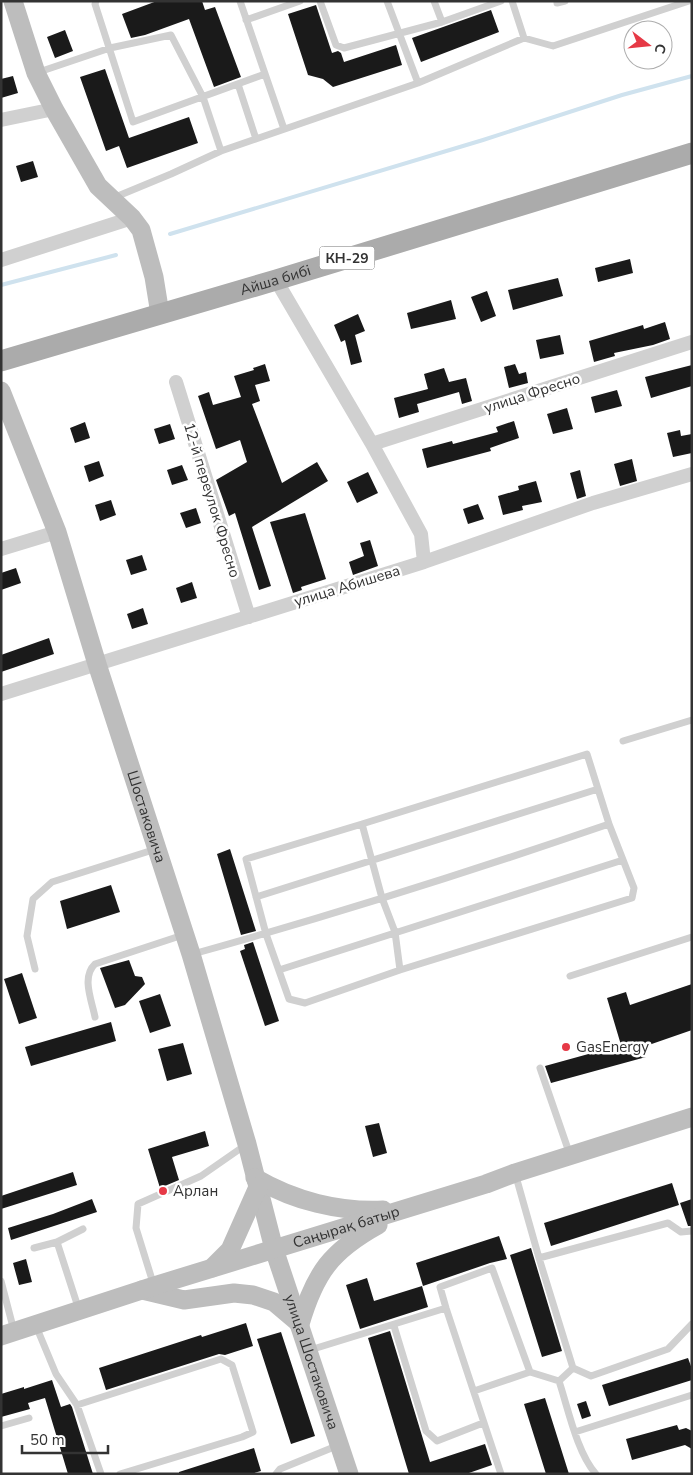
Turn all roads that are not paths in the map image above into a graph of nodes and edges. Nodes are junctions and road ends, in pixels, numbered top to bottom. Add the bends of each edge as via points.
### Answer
1 (14, 1) edge
2 (96, 1) edge
3 (240, 1) edge
4 (300, 1) edge
5 (320, 1) edge
6 (387, 1) edge
7 (434, 1) edge
8 (501, 1) edge
9 (512, 1) edge
10 (557, 1) edge
11 (565, 1) edge
12 (689, 1) edge
13 (664, 5) edge
14 (246, 20) junction
15 (442, 22) junction
16 (400, 34) junction
17 (524, 38) junction
18 (110, 48) junction
19 (36, 73) junction
20 (265, 74) junction
21 (418, 83) junction
22 (238, 84) junction
23 (203, 97) junction
24 (54, 109) junction
25 (1, 120) edge
26 (284, 129) junction
27 (256, 139) junction
28 (221, 151) junction
29 (692, 153) edge
30 (111, 199) junction
31 (137, 224) junction
32 (1, 260) edge
33 (276, 280) junction
34 (160, 314) junction
35 (692, 342) edge
36 (1, 361) edge
37 (176, 382) dead end
38 (1, 391) edge
39 (372, 444) junction
40 (692, 474) edge
41 (57, 532) junction
42 (1, 549) edge
43 (424, 562) junction
44 (249, 617) junction
45 (97, 664) junction
46 (1, 694) edge
47 (692, 720) edge
48 (623, 741) dead end
49 (598, 789) junction
50 (362, 824) junction
51 (609, 824) junction
52 (156, 849) junction
53 (623, 860) junction
54 (372, 861) junction
55 (256, 898) junction
56 (382, 898) junction
57 (395, 932) junction
58 (266, 934) junction
59 (184, 935) junction
60 (692, 937) edge
61 (190, 954) junction
62 (35, 969) dead end
63 (279, 970) junction
64 (400, 970) junction
65 (570, 976) dead end
66 (95, 1016) dead end
67 (540, 1068) dead end
68 (692, 1117) edge
69 (247, 1144) junction
70 (570, 1155) junction
71 (515, 1173) junction
72 (257, 1183) junction
73 (407, 1209) junction
74 (84, 1229) dead end
75 (692, 1231) edge
76 (57, 1242) junction
77 (34, 1248) dead end
78 (274, 1249) junction
79 (539, 1258) junction
80 (212, 1268) junction
81 (1, 1281) edge
82 (148, 1288) junction
83 (446, 1308) junction
84 (79, 1310) junction
85 (300, 1324) junction
86 (692, 1324) edge
87 (36, 1325) junction
88 (394, 1326) junction
89 (8, 1334) edge
90 (309, 1350) junction
91 (573, 1368) junction
92 (530, 1372) junction
93 (559, 1381) junction
94 (474, 1391) junction
95 (692, 1395) edge
96 (77, 1405) junction
97 (29, 1418) dead end
98 (483, 1424) junction
99 (1, 1426) edge
100 (574, 1432) junction
101 (340, 1444) junction
102 (101, 1474) edge
103 (120, 1474) edge
104 (276, 1474) edge
105 (349, 1474) edge
106 (501, 1474) edge
107 (596, 1474) edge

1 - 19 street
2 - 18 lane
3 - 14 lane
4 - 14 lane
5 - 16 lane via 339,47 348,48
6 - 16 lane
7 - 15 lane
8 - 15 lane
9 - 17 lane
10 - 11 lane
12 - 13 lane
13 - 17 lane via 553,46
14 - 20 lane
15 - 16 lane
16 - 21 lane
17 - 21 lane
18 - 19 lane
18 - 23 lane via 171,35
18 - 23 lane via 133,122
19 - 24 street
20 - 22 lane
20 - 26 lane
21 - 26 lane
22 - 23 lane
22 - 27 lane
23 - 28 lane
24 - 25 street
24 - 30 street via 98,186
26 - 27 lane
27 - 28 lane
28 - 30 lane
29 - 33 main road, Айша бибі / КН-29
30 - 31 street
31 - 32 street
31 - 34 street via 154,277
33 - 34 main road, Айша бибі / КН-29
33 - 39 street
34 - 36 main road, Айша бибі / КН-29
35 - 39 street, улица Фресно
37 - 44 street, 12-й переулок Фресно
38 - 41 street, Шостаковича
39 - 43 street via 421,534
40 - 43 street, улица Абишева via 593,503
41 - 42 street
41 - 45 street, Шостаковича
43 - 44 street, улица Абишева
44 - 45 street, улица Абишева
45 - 46 street, улица Абишева
45 - 52 street, Шостаковича
47 - 48 lane
49 - 50 lane via 587,754
49 - 51 lane
49 - 54 lane
50 - 54 lane
50 - 55 lane via 246,859
51 - 53 lane
51 - 56 lane
52 - 59 street, Шостаковича
52 - 62 lane via 52,882 33,899 27,936
53 - 57 lane
53 - 64 lane via 634,888 632,898
54 - 55 lane
54 - 56 lane
55 - 58 lane
56 - 57 lane
56 - 58 lane
57 - 63 lane
57 - 64 lane
58 - 61 lane
58 - 63 lane
59 - 61 street, Шостаковича
59 - 66 lane via 95,964 88,978
60 - 65 lane
61 - 69 street, Шостаковича
63 - 64 lane via 289,999 305,1003
67 - 70 lane
68 - 70 street, Саңырақ батыр
69 - 72 street, Шостаковича
69 - 82 lane via 201,1176 138,1204 136,1228
70 - 71 street, Саңырақ батыр
71 - 73 street, Саңырақ батыр
71 - 79 lane
72 - 73 street via 338,1208
72 - 78 street, Шостаковича
72 - 80 street via 230,1250
73 - 78 street, Саңырақ батыр
73 - 85 street via 338,1252 326,1265 309,1296
74 - 76 lane
75 - 79 lane via 681,1232 668,1223
76 - 77 lane
76 - 84 lane
78 - 80 street, Саңырақ батыр
78 - 85 street, улица Шостаковича
79 - 91 lane
80 - 82 street, Саңырақ батыр
81 - 89 lane
82 - 84 street, Саңырақ батыр
82 - 85 street via 184,1300 234,1293 253,1295 274,1302
83 - 88 lane
83 - 92 lane via 440,1287 492,1268
83 - 94 lane
84 - 87 street, Саңырақ батыр
85 - 90 street, улица Шостаковича
86 - 91 lane via 668,1349 591,1376
87 - 89 street, Саңырақ батыр
87 - 96 lane via 56,1374
88 - 90 lane
88 - 98 lane via 426,1431 437,1441
90 - 101 street, улица Шостаковича
91 - 93 lane
92 - 93 lane
92 - 94 lane
93 - 100 lane
94 - 98 lane
95 - 100 lane
96 - 102 lane
96 - 103 lane via 221,1359 232,1365 252,1432
97 - 99 lane
98 - 106 lane
100 - 107 lane
101 - 104 lane via 280,1469
101 - 105 street, улица Шостаковича

